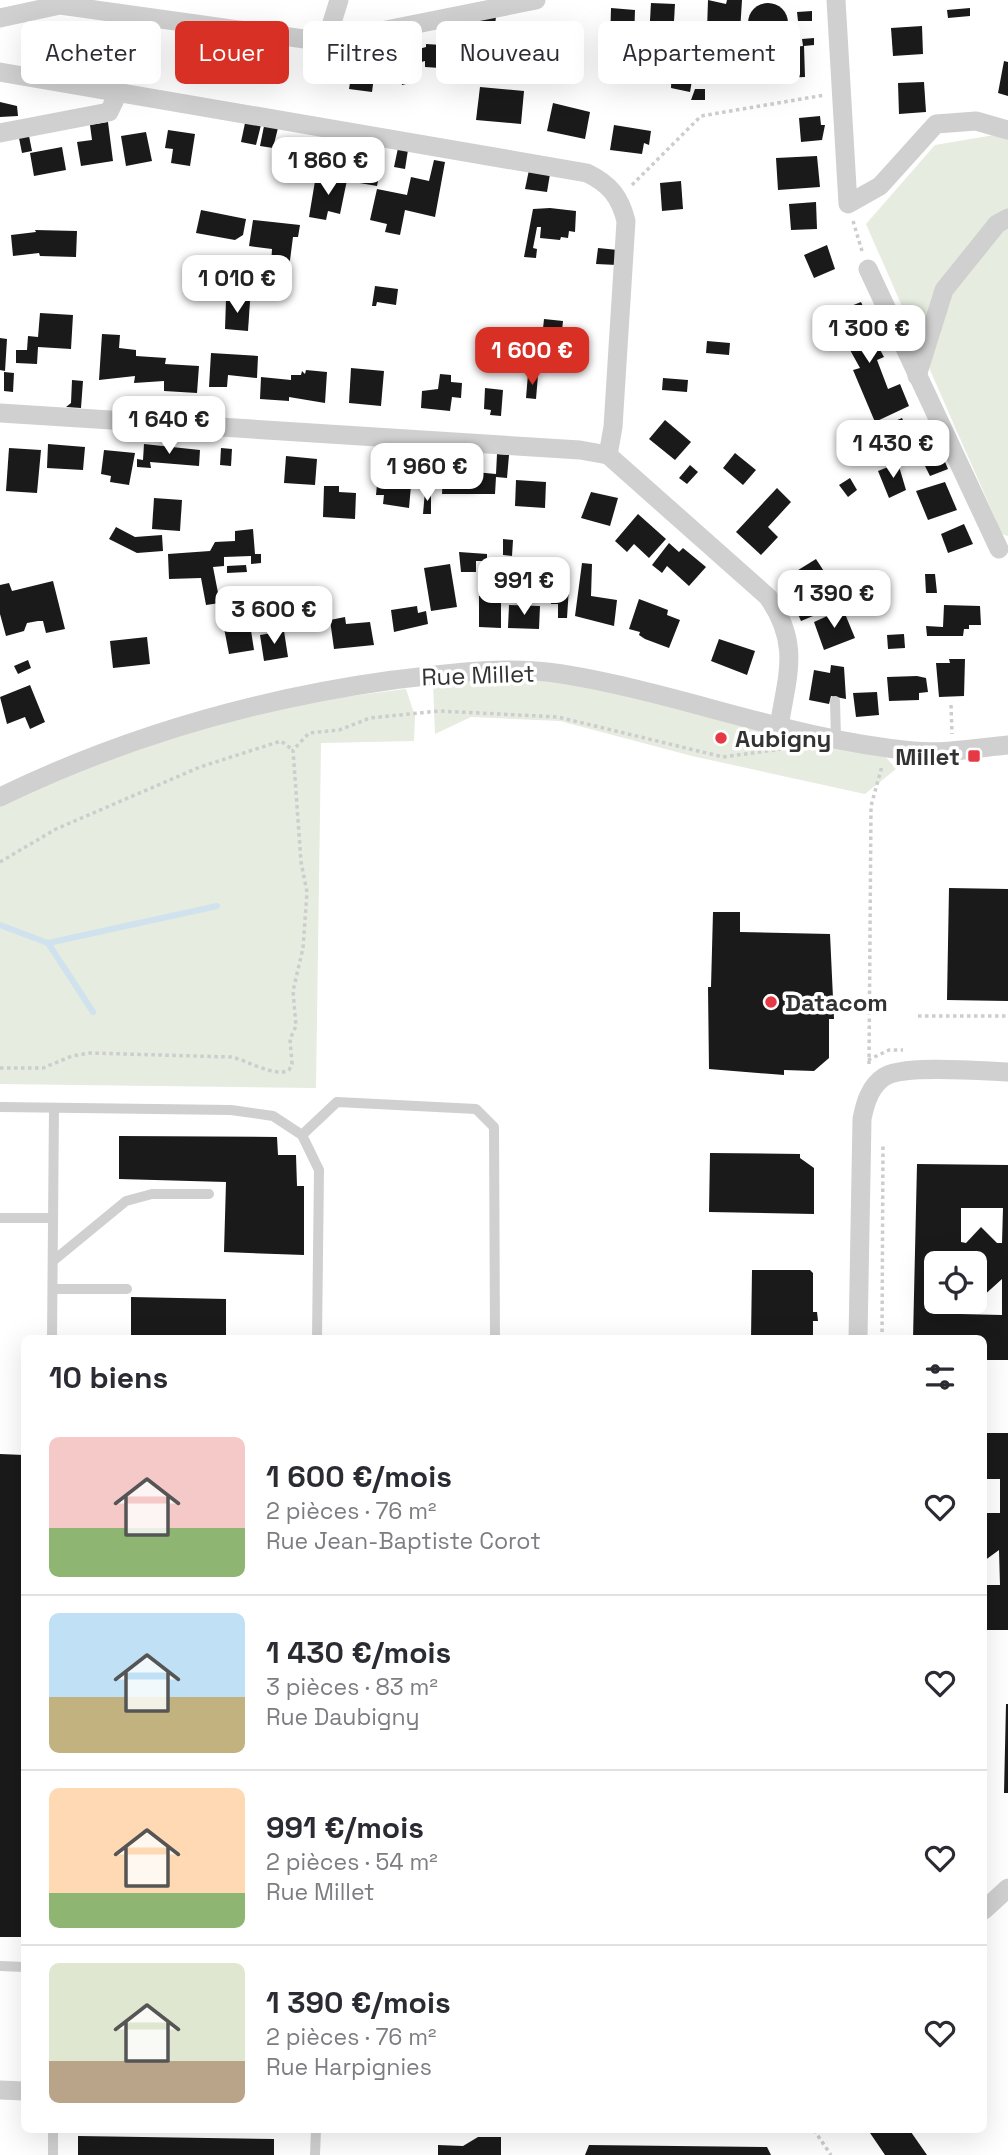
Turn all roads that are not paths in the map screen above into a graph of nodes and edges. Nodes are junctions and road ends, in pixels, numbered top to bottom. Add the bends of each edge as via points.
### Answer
1 (340, 0) edge
2 (537, 0) edge
3 (836, 0) edge
4 (0, 18) edge
5 (333, 21) edge
6 (422, 23) edge
7 (303, 39) edge
8 (0, 72) edge
9 (118, 93) junction
10 (1008, 130) edge
11 (0, 132) edge
12 (1008, 218) edge
13 (868, 269) road end
14 (917, 376) junction
15 (0, 413) edge
16 (608, 455) junction
17 (999, 549) dead end
18 (835, 701) dead end
19 (779, 727) junction
20 (836, 739) junction
21 (1008, 745) edge
22 (0, 797) edge
23 (1008, 1072) edge
24 (0, 1107) edge
25 (54, 1108) junction
26 (302, 1135) junction
27 (209, 1194) dead end
28 (0, 1217) edge
29 (53, 1218) junction
30 (53, 1261) junction
31 (53, 1289) junction
32 (127, 1289) dead end
33 (52, 1335) edge
34 (317, 1335) edge
35 (495, 1335) edge
36 (858, 1335) edge
37 (1008, 1888) edge
38 (987, 1907) edge
39 (0, 1966) edge
40 (21, 1966) edge
41 (0, 2091) edge
42 (21, 2091) edge
43 (53, 2133) edge
44 (316, 2133) edge
45 (53, 2155) edge
46 (315, 2155) edge

1 - 5 street
2 - 6 street
3 - 10 street via 848,204 880,186 936,124 976,121
4 - 7 street via 60,5
8 - 9 street
9 - 11 street via 109,111
9 - 16 street via 587,173 601,180 618,197 626,221
12 - 14 street via 997,224 944,290
13 - 14 street
14 - 17 street
15 - 16 street
16 - 19 street via 768,597 781,616 790,668
18 - 20 lane
19 - 20 street, Rue Millet
19 - 22 street, Rue Millet via 561,674 493,669 456,672 343,687 220,713 99,752
20 - 21 street, Rue Millet via 890,757
23 - 36 street via 913,1070 884,1077 867,1097 862,1119
24 - 25 lane
25 - 26 lane via 231,1110 273,1116
25 - 29 lane
26 - 34 lane via 319,1170
26 - 35 lane via 337,1102 476,1110 494,1127
27 - 30 lane via 152,1194 127,1201
28 - 29 lane
29 - 30 lane
30 - 31 lane
31 - 32 lane
31 - 33 lane
37 - 38 street
39 - 40 lane
41 - 42 street
43 - 45 lane
44 - 46 lane

